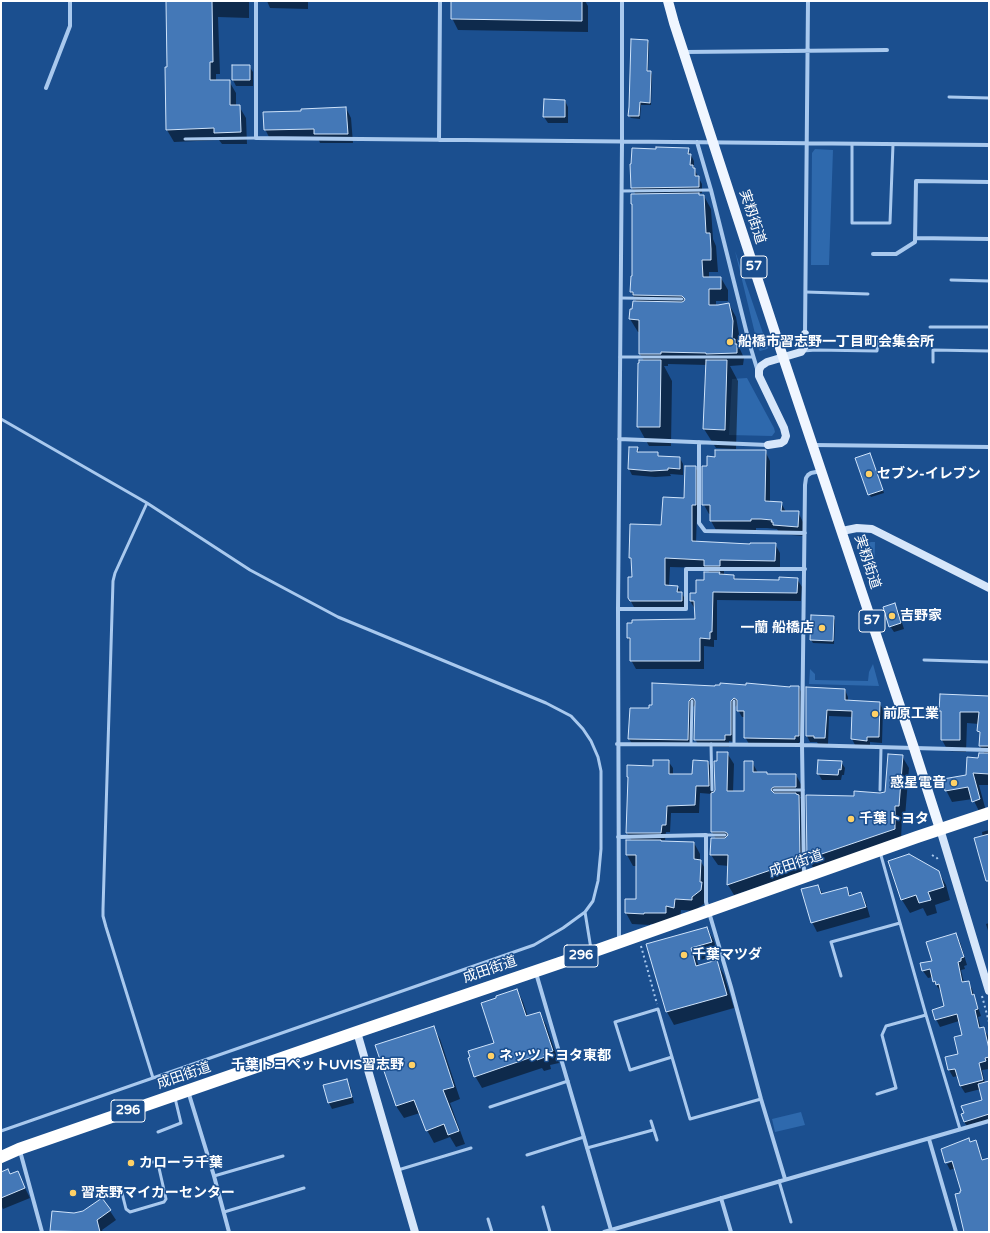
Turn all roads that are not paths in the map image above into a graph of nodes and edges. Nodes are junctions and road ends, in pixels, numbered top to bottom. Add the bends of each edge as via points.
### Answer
1 (70, 1) edge
2 (256, 1) edge
3 (440, 1) edge
4 (622, 1) edge
5 (668, 1) edge
6 (808, 1) edge
7 (888, 50) dead end
8 (808, 51) junction
9 (684, 52) junction
10 (46, 88) dead end
11 (949, 97) dead end
12 (989, 98) edge
13 (256, 138) junction
14 (185, 139) dead end
15 (439, 140) junction
16 (622, 142) junction
17 (698, 142) junction
18 (713, 142) junction
19 (807, 143) junction
20 (852, 144) junction
21 (893, 144) junction
22 (989, 145) edge
23 (989, 182) edge
24 (711, 190) junction
25 (622, 191) junction
26 (915, 238) junction
27 (989, 239) edge
28 (873, 254) dead end
29 (951, 280) dead end
30 (989, 281) edge
31 (806, 292) junction
32 (868, 294) dead end
33 (621, 298) junction
34 (682, 299) dead end
35 (930, 327) dead end
36 (989, 328) edge
37 (806, 334) joint
38 (878, 339) dead end
39 (989, 351) edge
40 (800, 352) junction
41 (783, 356) junction
42 (620, 357) junction
43 (753, 357) junction
44 (933, 362) dead end
45 (759, 376) junction
46 (1, 418) edge
47 (619, 439) junction
48 (699, 442) junction
49 (768, 445) joint
50 (812, 445) junction
51 (989, 447) edge
52 (821, 471) junction
53 (147, 503) junction
54 (842, 531) junction
55 (805, 533) junction
56 (805, 569) junction
57 (989, 588) edge
58 (618, 609) junction
59 (924, 660) dead end
60 (989, 662) edge
61 (692, 701) dead end
62 (734, 701) dead end
63 (617, 744) junction
64 (692, 744) junction
65 (711, 744) junction
66 (734, 744) junction
67 (802, 745) junction
68 (882, 748) junction
69 (914, 748) junction
70 (989, 750) edge
71 (712, 790) dead end
72 (774, 790) dead end
73 (803, 790) junction
74 (880, 790) dead end
75 (989, 813) edge
76 (940, 829) junction
77 (706, 835) junction
78 (725, 835) dead end
79 (618, 837) junction
80 (880, 851) junction
81 (804, 878) junction
82 (708, 910) junction
83 (585, 912) junction
84 (900, 923) junction
85 (618, 942) junction
86 (592, 952) junction
87 (536, 971) junction
88 (841, 976) dead end
89 (989, 991) edge
90 (926, 1015) junction
91 (357, 1032) junction
92 (672, 1057) junction
93 (153, 1078) junction
94 (568, 1081) junction
95 (188, 1091) junction
96 (877, 1094) dead end
97 (174, 1095) junction
98 (761, 1098) junction
99 (490, 1107) dead end
100 (651, 1121) dead end
101 (989, 1121) edge
102 (960, 1129) junction
103 (653, 1130) junction
104 (1, 1131) edge
105 (158, 1132) dead end
106 (584, 1137) junction
107 (929, 1139) junction
108 (657, 1140) dead end
109 (471, 1148) dead end
110 (587, 1148) junction
111 (19, 1149) junction
112 (527, 1155) dead end
113 (283, 1156) dead end
114 (1, 1157) edge
115 (152, 1162) dead end
116 (397, 1170) junction
117 (214, 1176) junction
118 (785, 1180) junction
119 (779, 1181) junction
120 (304, 1188) dead end
121 (122, 1193) dead end
122 (721, 1198) junction
123 (543, 1207) dead end
124 (224, 1212) junction
125 (488, 1219) dead end
126 (791, 1222) dead end
127 (611, 1230) junction
128 (42, 1232) edge
129 (229, 1232) edge
130 (415, 1232) edge
131 (492, 1232) edge
132 (550, 1232) edge
133 (604, 1232) edge
134 (731, 1232) edge
135 (956, 1232) edge

1 - 10 street via 70,26
2 - 13 street
3 - 15 street
4 - 16 street
5 - 9 main road, 実籾街道 / 57
6 - 8 street
7 - 8 street
8 - 9 street
8 - 19 street
9 - 18 main road, 実籾街道 / 57
11 - 12 lane
13 - 14 lane
13 - 15 street
15 - 16 street
16 - 17 street
16 - 25 street
17 - 18 street
17 - 24 street
18 - 19 street
18 - 41 main road, 実籾街道 / 57
19 - 20 street
19 - 31 street
20 - 21 street
20 - 21 lane via 852,222 890,223
21 - 22 street
23 - 26 street via 916,182
24 - 25 lane
24 - 43 street
25 - 33 street
26 - 27 street
26 - 28 street via 915,242 896,254
29 - 30 lane
31 - 32 lane
31 - 37 street
33 - 34 lane
33 - 42 street
35 - 36 lane
37 - 40 street via 805,346
38 - 40 lane via 877,351
39 - 44 lane via 933,350
40 - 41 street
41 - 45 street via 761,366
41 - 50 main road, 実籾街道 / 57
42 - 43 lane
42 - 47 street
43 - 45 street
45 - 49 street via 786,436 781,443
46 - 53 lane
47 - 48 street
47 - 58 street
48 - 49 street
48 - 55 street via 698,523 705,531
50 - 51 street
50 - 52 main road, 実籾街道 / 57
52 - 54 main road, 実籾街道 / 57
52 - 55 street via 811,473 806,478
53 - 83 lane via 250,570 338,617 546,703 571,716 591,741 601,771 601,849 598,881 593,901
53 - 93 lane via 113,582 103,909 106,927
54 - 57 street, 実籾街道 via 872,528
54 - 69 main road, 実籾街道 / 57
55 - 56 street
56 - 58 street via 686,569 686,609
56 - 67 street
58 - 63 street
59 - 60 lane
61 - 64 lane
62 - 66 lane
63 - 64 street
63 - 79 street
64 - 65 street
65 - 66 street
65 - 71 lane
66 - 67 street
67 - 68 street
67 - 73 street
68 - 69 street
68 - 74 lane
69 - 70 street
69 - 76 main road, 実籾街道 / 57
72 - 73 lane
73 - 81 street
75 - 76 highway, 成田街道 / 296
76 - 80 highway, 成田街道 / 296
76 - 89 street via 985,965
77 - 78 lane
77 - 79 street
77 - 82 street
79 - 85 street
80 - 81 highway, 成田街道 / 296
80 - 84 lane
81 - 82 highway, 成田街道 / 296
82 - 85 highway, 成田街道 / 296
82 - 98 street
83 - 86 lane
83 - 93 lane via 534,945
84 - 88 lane via 831,942
84 - 90 lane
85 - 86 highway, 成田街道 / 296
86 - 87 highway, 成田街道 / 296
87 - 91 highway, 成田街道 / 296
87 - 94 street
90 - 96 lane via 886,1026 882,1035 896,1088
90 - 102 lane
91 - 95 highway, 成田街道 / 296
91 - 116 street
92 - 92 lane via 658,1009 615,1022 630,1070
92 - 98 lane via 690,1119
93 - 104 lane
94 - 99 lane
94 - 106 street
95 - 97 highway, 成田街道 / 296
95 - 117 street
97 - 105 lane via 181,1123
97 - 111 highway, 成田街道 / 296
98 - 118 street
100 - 103 lane
101 - 102 street
102 - 107 street
103 - 108 lane
103 - 110 lane
106 - 110 street
106 - 112 lane
107 - 118 street
107 - 135 street
109 - 116 lane
110 - 127 street
111 - 114 highway, 成田街道 / 296
111 - 128 street
113 - 117 lane
115 - 121 lane via 159,1168 166,1200 130,1212 126,1209
116 - 130 street
117 - 124 street
118 - 119 street
119 - 122 street
119 - 126 lane
120 - 124 lane
122 - 127 street
122 - 134 street
123 - 132 lane
124 - 129 street
125 - 131 lane
127 - 133 street

